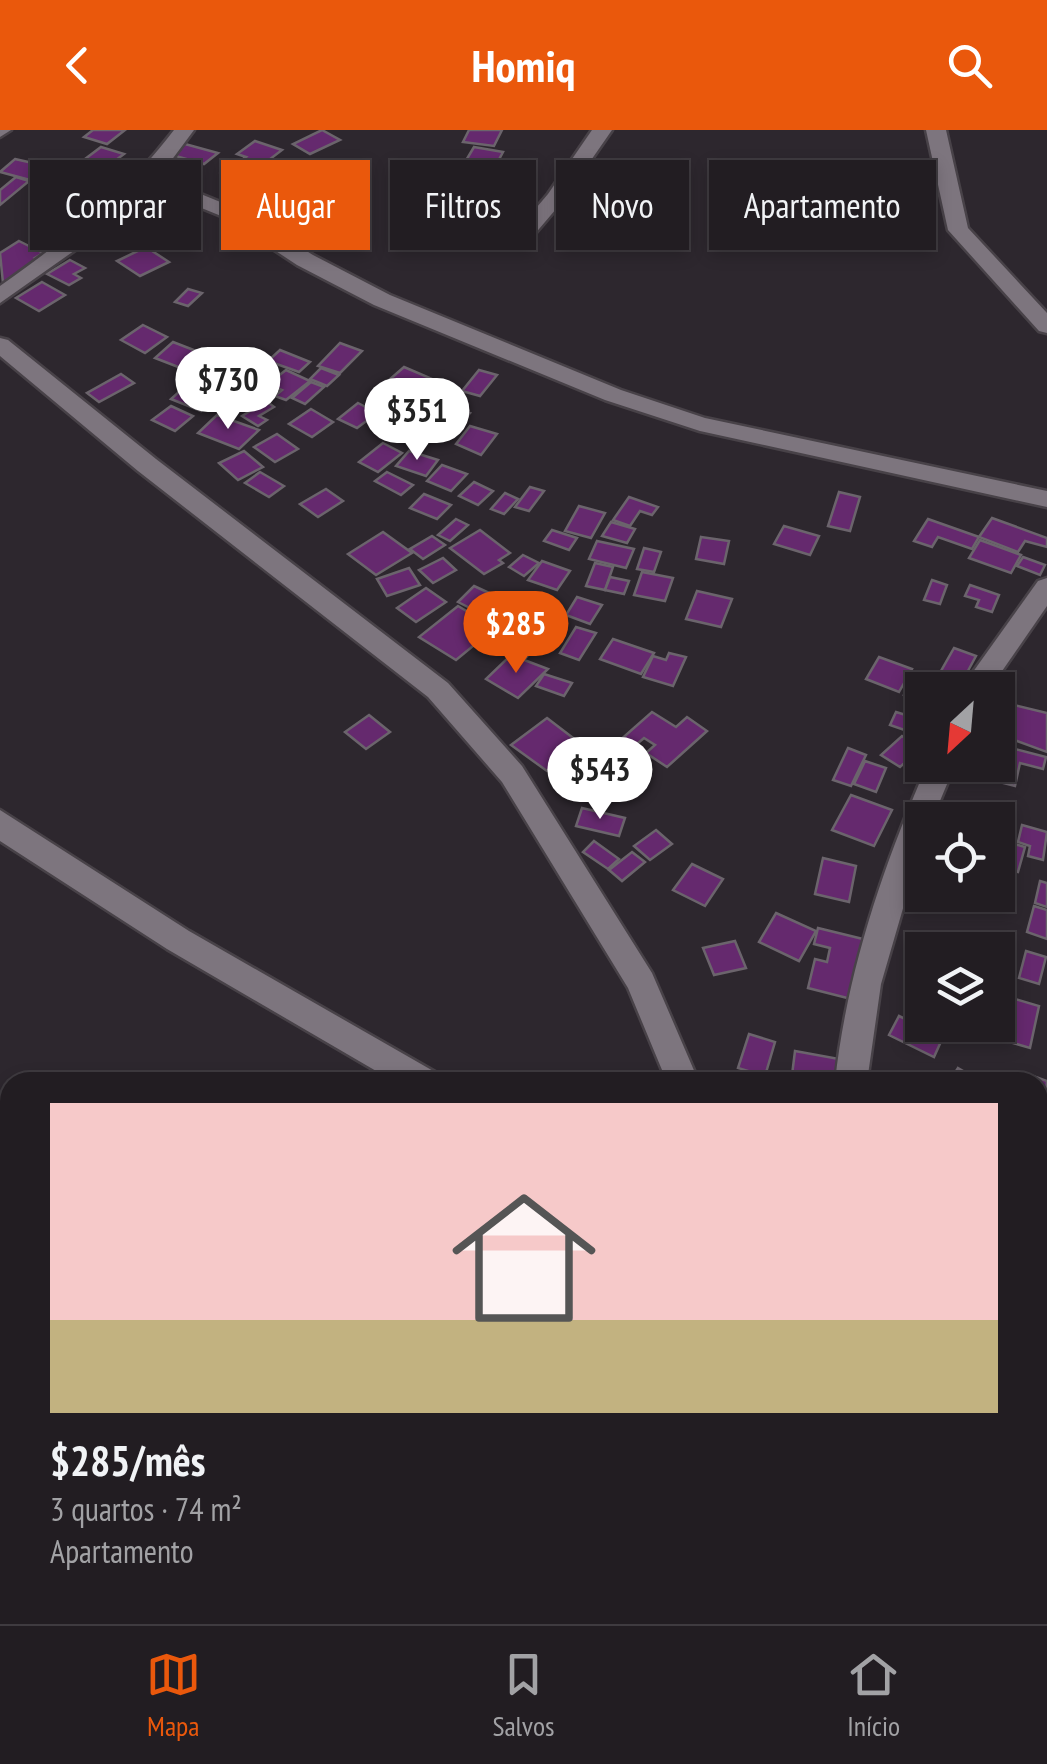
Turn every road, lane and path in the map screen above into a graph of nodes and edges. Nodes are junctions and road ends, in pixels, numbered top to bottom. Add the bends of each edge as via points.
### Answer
1 (184, 130) edge
2 (602, 130) edge
3 (936, 130) edge
4 (161, 160) edge
5 (201, 201) edge
6 (536, 220) edge
7 (63, 250) edge
8 (0, 296) edge
9 (1047, 326) edge
10 (0, 345) edge
11 (1047, 499) edge
12 (1047, 587) edge
13 (987, 672) edge
14 (935, 782) edge
15 (0, 822) edge
16 (406, 1072) edge
17 (680, 1072) edge
18 (852, 1072) edge

1 - 4 street
2 - 6 street
3 - 9 street via 958,230
5 - 11 street via 382,300 614,395 700,424
7 - 8 street
10 - 17 street via 438,690 512,774 641,982
12 - 13 street
14 - 18 street via 907,845 865,984
15 - 16 street via 178,940

